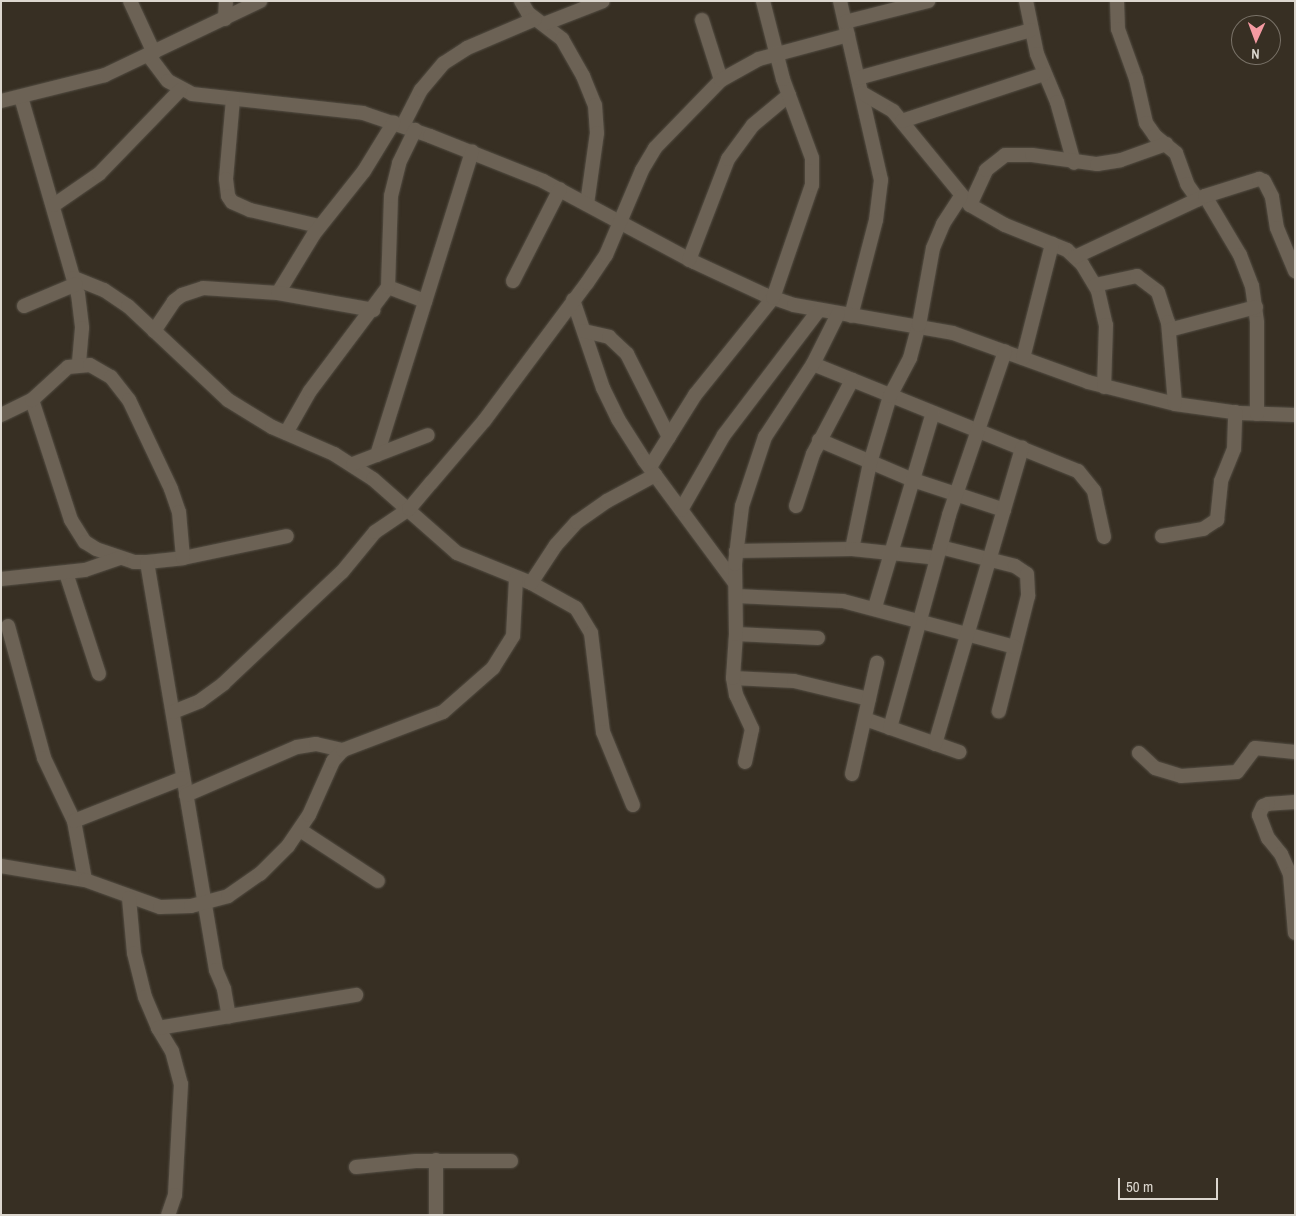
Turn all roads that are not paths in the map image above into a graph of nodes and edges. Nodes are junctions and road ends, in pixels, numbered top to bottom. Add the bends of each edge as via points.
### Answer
1 (130, 1) edge
2 (226, 1) edge
3 (260, 1) edge
4 (521, 1) edge
5 (603, 1) edge
6 (763, 1) edge
7 (840, 1) edge
8 (928, 1) edge
9 (1026, 1) edge
10 (1117, 1) edge
11 (890, 6) edge
12 (225, 19) junction
13 (702, 20) dead end
14 (540, 22) junction
15 (847, 29) junction
16 (1031, 30) junction
17 (152, 54) junction
18 (776, 54) junction
19 (1044, 74) junction
20 (858, 78) junction
21 (721, 80) junction
22 (180, 90) junction
23 (862, 93) junction
24 (789, 95) junction
25 (21, 97) junction
26 (233, 99) junction
27 (1, 102) edge
28 (902, 121) junction
29 (404, 126) junction
30 (1166, 144) junction
31 (472, 152) junction
32 (1074, 163) junction
33 (560, 189) junction
34 (1201, 198) junction
35 (966, 201) junction
36 (587, 204) junction
37 (54, 205) junction
38 (619, 224) junction
39 (319, 226) junction
40 (1052, 244) junction
41 (1075, 257) junction
42 (689, 260) junction
43 (1295, 270) edge
44 (75, 281) junction
45 (513, 281) dead end
46 (1095, 285) junction
47 (388, 286) junction
48 (278, 294) junction
49 (773, 298) junction
50 (573, 300) junction
51 (425, 301) junction
52 (24, 306) dead end
53 (1256, 307) junction
54 (373, 310) junction
55 (818, 311) junction
56 (845, 315) junction
57 (919, 325) junction
58 (1169, 330) junction
59 (154, 331) junction
60 (584, 331) junction
61 (1005, 351) junction
62 (1024, 358) junction
63 (79, 363) junction
64 (812, 364) junction
65 (852, 380) junction
66 (1104, 387) junction
67 (890, 396) junction
68 (32, 400) junction
69 (1175, 404) junction
70 (1235, 412) junction
71 (933, 413) junction
72 (1257, 414) junction
73 (1, 415) edge
74 (1295, 415) edge
75 (978, 430) junction
76 (286, 433) junction
77 (428, 435) dead end
78 (668, 436) junction
79 (819, 440) junction
80 (1022, 448) junction
81 (377, 455) junction
82 (870, 463) junction
83 (353, 464) junction
84 (653, 471) junction
85 (913, 480) junction
86 (956, 494) junction
87 (796, 506) dead end
88 (409, 509) junction
89 (681, 510) junction
90 (1004, 510) junction
91 (288, 536) dead end
92 (1162, 536) dead end
93 (1104, 537) dead end
94 (852, 549) junction
95 (736, 551) junction
96 (891, 551) junction
97 (938, 553) junction
98 (120, 558) junction
99 (183, 558) junction
100 (988, 560) junction
101 (147, 562) junction
102 (66, 573) junction
103 (516, 578) junction
104 (1, 579) edge
105 (531, 584) junction
106 (736, 590) junction
107 (875, 607) junction
108 (919, 620) junction
109 (8, 626) dead end
110 (736, 634) junction
111 (967, 634) junction
112 (818, 638) dead end
113 (1015, 647) junction
114 (877, 663) dead end
115 (99, 674) dead end
116 (733, 678) junction
117 (869, 699) junction
118 (999, 711) dead end
119 (173, 712) junction
120 (865, 719) junction
121 (890, 728) junction
122 (935, 744) junction
123 (344, 750) junction
124 (959, 752) dead end
125 (1295, 752) edge
126 (1139, 753) dead end
127 (745, 762) dead end
128 (852, 774) dead end
129 (183, 778) junction
130 (186, 795) junction
131 (1295, 802) edge
132 (632, 805) dead end
133 (74, 821) junction
134 (300, 830) junction
135 (1, 866) edge
136 (85, 880) junction
137 (378, 881) dead end
138 (129, 898) junction
139 (205, 904) junction
140 (1295, 933) edge
141 (356, 995) dead end
142 (229, 1017) junction
143 (158, 1028) junction
144 (436, 1160) junction
145 (511, 1161) dead end
146 (356, 1167) dead end
147 (168, 1215) edge
148 (436, 1215) edge

1 - 17 street
2 - 12 street
3 - 12 street
4 - 14 street
5 - 14 street
6 - 18 street
7 - 15 street
8 - 11 street
9 - 16 street
10 - 30 street via 1118,29 1146,123
11 - 15 street
12 - 17 street
13 - 21 street
14 - 29 street via 468,48 444,63 421,90
14 - 36 street via 570,50 595,105 597,134
15 - 18 street
15 - 20 street
16 - 19 street
16 - 20 street
17 - 22 street via 168,81
17 - 25 street via 105,75
18 - 21 street via 748,63
18 - 24 street
19 - 28 street
19 - 32 street via 1057,102
20 - 23 street
21 - 38 street via 655,148
22 - 26 street
22 - 37 street via 99,174
23 - 28 street via 885,104
23 - 56 street via 879,167 880,193
24 - 42 street via 753,125 728,159
24 - 49 street via 808,144 813,177
25 - 27 street
25 - 37 street
26 - 29 street via 345,110
26 - 39 street via 226,189 232,202 250,210
28 - 35 street
29 - 31 street
29 - 39 street
29 - 47 street via 391,196
30 - 32 street via 1110,162
30 - 34 street via 1176,154 1187,184
31 - 33 street
31 - 51 street
32 - 35 street via 1022,154 997,158
33 - 36 street
33 - 45 street
34 - 41 street
34 - 43 street via 1251,180 1264,181 1272,197 1281,242
34 - 53 street via 1244,263
35 - 40 street via 1005,225
35 - 57 street via 937,238
36 - 38 street
37 - 44 street
38 - 42 street
38 - 50 street via 606,255
39 - 48 street
40 - 41 street
40 - 62 street
41 - 46 street
42 - 49 street
44 - 52 street
44 - 59 street via 117,297
44 - 63 street via 82,328
46 - 58 street via 1131,276 1145,279 1158,292
46 - 66 street via 1106,325
47 - 51 street
47 - 54 street
48 - 54 street
48 - 59 street via 220,288 191,291 174,301
49 - 55 street
49 - 78 street via 709,377
50 - 60 street
50 - 88 street via 484,421
51 - 81 street
53 - 58 street
53 - 72 street
54 - 76 street via 310,391
55 - 56 street
55 - 89 street via 724,435
56 - 57 street
56 - 64 street
57 - 61 street
57 - 67 street via 910,358
58 - 69 street
59 - 76 street via 228,400
60 - 78 street via 610,337 627,354
60 - 84 street via 610,404
61 - 62 street
61 - 75 street
62 - 66 street
63 - 68 street via 61,371
63 - 99 street via 90,365 111,377 129,400 176,502
64 - 65 street
64 - 95 street via 778,415 756,458 742,506
65 - 67 street
65 - 79 street
66 - 69 street
67 - 71 street
67 - 82 street
68 - 73 street
68 - 98 street via 77,532 96,549
69 - 70 street
70 - 72 street
70 - 92 street via 1234,449 1221,481 1217,520 1203,529
71 - 75 street
71 - 85 street
72 - 74 street
75 - 80 street
75 - 86 street
76 - 83 street
77 - 81 street
78 - 84 street
79 - 82 street
79 - 87 street
80 - 90 street
80 - 93 street via 1068,466 1085,477 1098,500
81 - 83 street
82 - 85 street
82 - 94 street
83 - 88 street
84 - 89 street
84 - 105 street via 577,522 556,546
85 - 86 street
85 - 96 street
86 - 90 street
86 - 97 street
88 - 103 street via 458,553
88 - 119 street via 375,532 342,572 223,684 200,701
89 - 106 street
90 - 100 street
91 - 99 street
94 - 95 street
94 - 96 street
95 - 106 street
96 - 97 street
96 - 107 street
97 - 100 street
97 - 108 street
98 - 101 street
98 - 102 street
99 - 101 street
100 - 111 street
100 - 113 street via 1022,569 1029,581
101 - 119 street
102 - 104 street
102 - 115 street
103 - 105 street
103 - 123 street via 513,636 493,668 443,712
105 - 132 street via 566,600 585,621 593,649 602,732
106 - 107 street via 817,597
106 - 110 street
107 - 108 street
108 - 111 street
108 - 121 street
109 - 133 street via 44,758
110 - 112 street
110 - 116 street
111 - 113 street
111 - 122 street
113 - 118 street
114 - 117 street
116 - 117 street via 794,681
116 - 127 street via 736,695 752,729
117 - 120 street
119 - 129 street
120 - 121 street
120 - 128 street
121 - 122 street
122 - 124 street
123 - 130 street via 316,744 297,747
123 - 134 street via 328,772
125 - 126 street via 1255,748 1237,772 1181,776 1156,768
129 - 130 street
129 - 133 street
130 - 139 street
131 - 140 street via 1268,804 1258,815 1290,874
133 - 136 street
134 - 137 street
134 - 139 street via 288,846 244,887
135 - 136 street
136 - 138 street
138 - 139 street via 160,907
138 - 143 street via 138,969
139 - 142 street via 216,970 224,989
141 - 142 street
142 - 143 street
143 - 147 street via 172,1051 181,1084 175,1194
144 - 145 street
144 - 146 street
144 - 148 street

